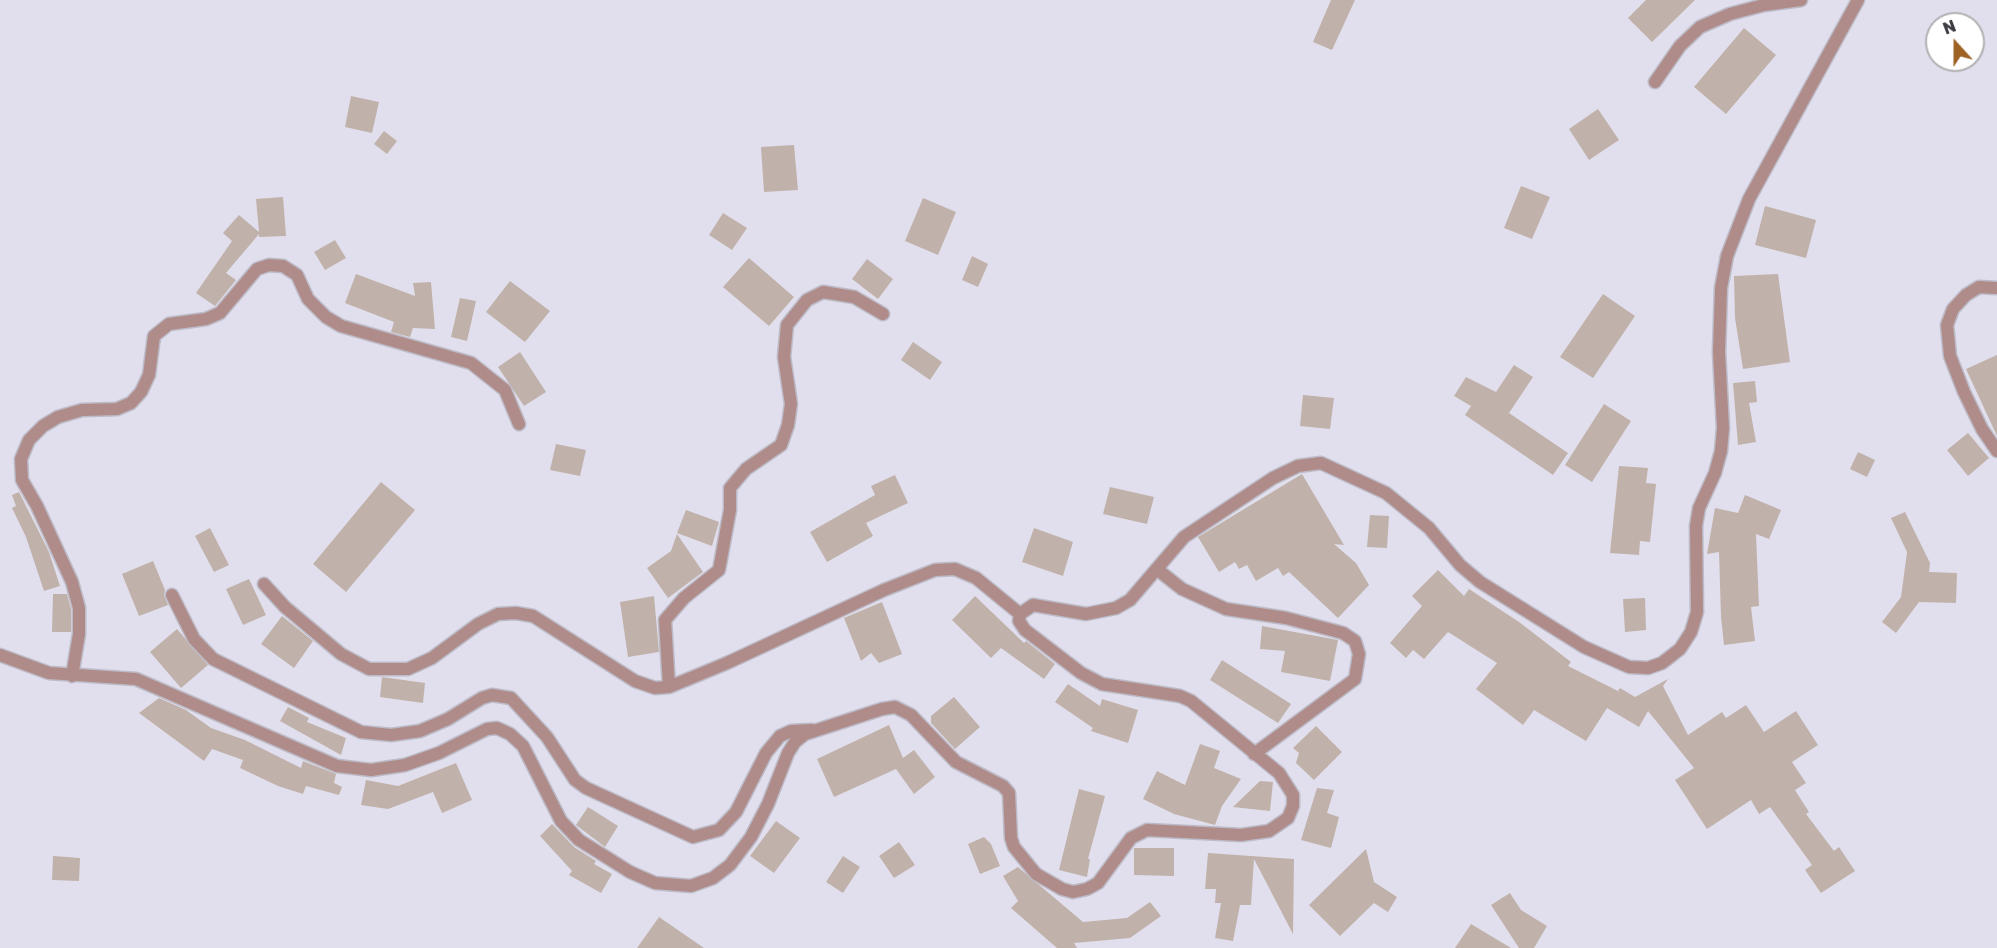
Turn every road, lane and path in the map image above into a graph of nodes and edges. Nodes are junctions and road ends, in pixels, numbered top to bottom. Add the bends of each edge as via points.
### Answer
1 (1802, 0) edge
2 (1858, 0) edge
3 (1655, 82) dead end
4 (1997, 288) edge
5 (883, 314) dead end
6 (519, 424) dead end
7 (1997, 451) edge
8 (1158, 570) junction
9 (264, 584) dead end
10 (172, 595) dead end
11 (1020, 614) junction
12 (0, 655) edge
13 (72, 676) junction
14 (669, 687) junction
15 (816, 730) junction
16 (1254, 754) junction

1 - 3 street via 1764,5 1700,27 1680,46
2 - 8 street via 1749,199 1727,256 1721,288 1719,352 1721,451 1699,508 1696,612 1691,632 1680,649 1647,669 1629,667 1600,655 1480,582 1460,566 1429,528 1386,492 1322,463 1298,466 1184,537
4 - 7 street via 1979,287 1965,295 1953,309 1947,325 1950,356 1964,392
5 - 14 street via 854,297 822,292 807,300 787,325 784,357 790,404 788,425 781,445 746,469 730,488 719,570 684,598 665,620
6 - 13 street via 505,390 471,363 341,326 308,298 297,275 282,266 257,269 220,313 169,324 154,336 149,375 131,403 117,409 82,410 58,417 29,440 21,459 22,480 72,582 79,608
8 - 11 street via 1131,600 1116,608 1086,614 1033,605
8 - 16 street via 1182,589 1227,609 1286,618 1343,633 1355,641 1359,654 1354,679
9 - 14 street via 340,654 369,669 408,669 432,658 478,624 498,614 516,613 533,616 635,681 655,688
10 - 15 street via 195,639 213,659 360,732 391,735 420,731 482,698 511,698 547,737 575,780 693,837 719,830 736,812 766,753 780,736
11 - 14 street via 976,579 955,568 935,570
11 - 16 street via 1025,630 1090,679 1191,701
12 - 13 street via 49,673
13 - 15 street via 136,679 337,766 371,770 405,765 497,728 523,746 561,821 579,840 655,883 691,886 713,878 730,865 751,837 795,742
15 - 16 street via 882,709 905,710 956,762 1003,786 1009,793 1011,838 1020,857 1036,874 1073,892 1088,890 1098,883 1138,832 1248,834 1280,826 1288,818 1293,795 1279,773

